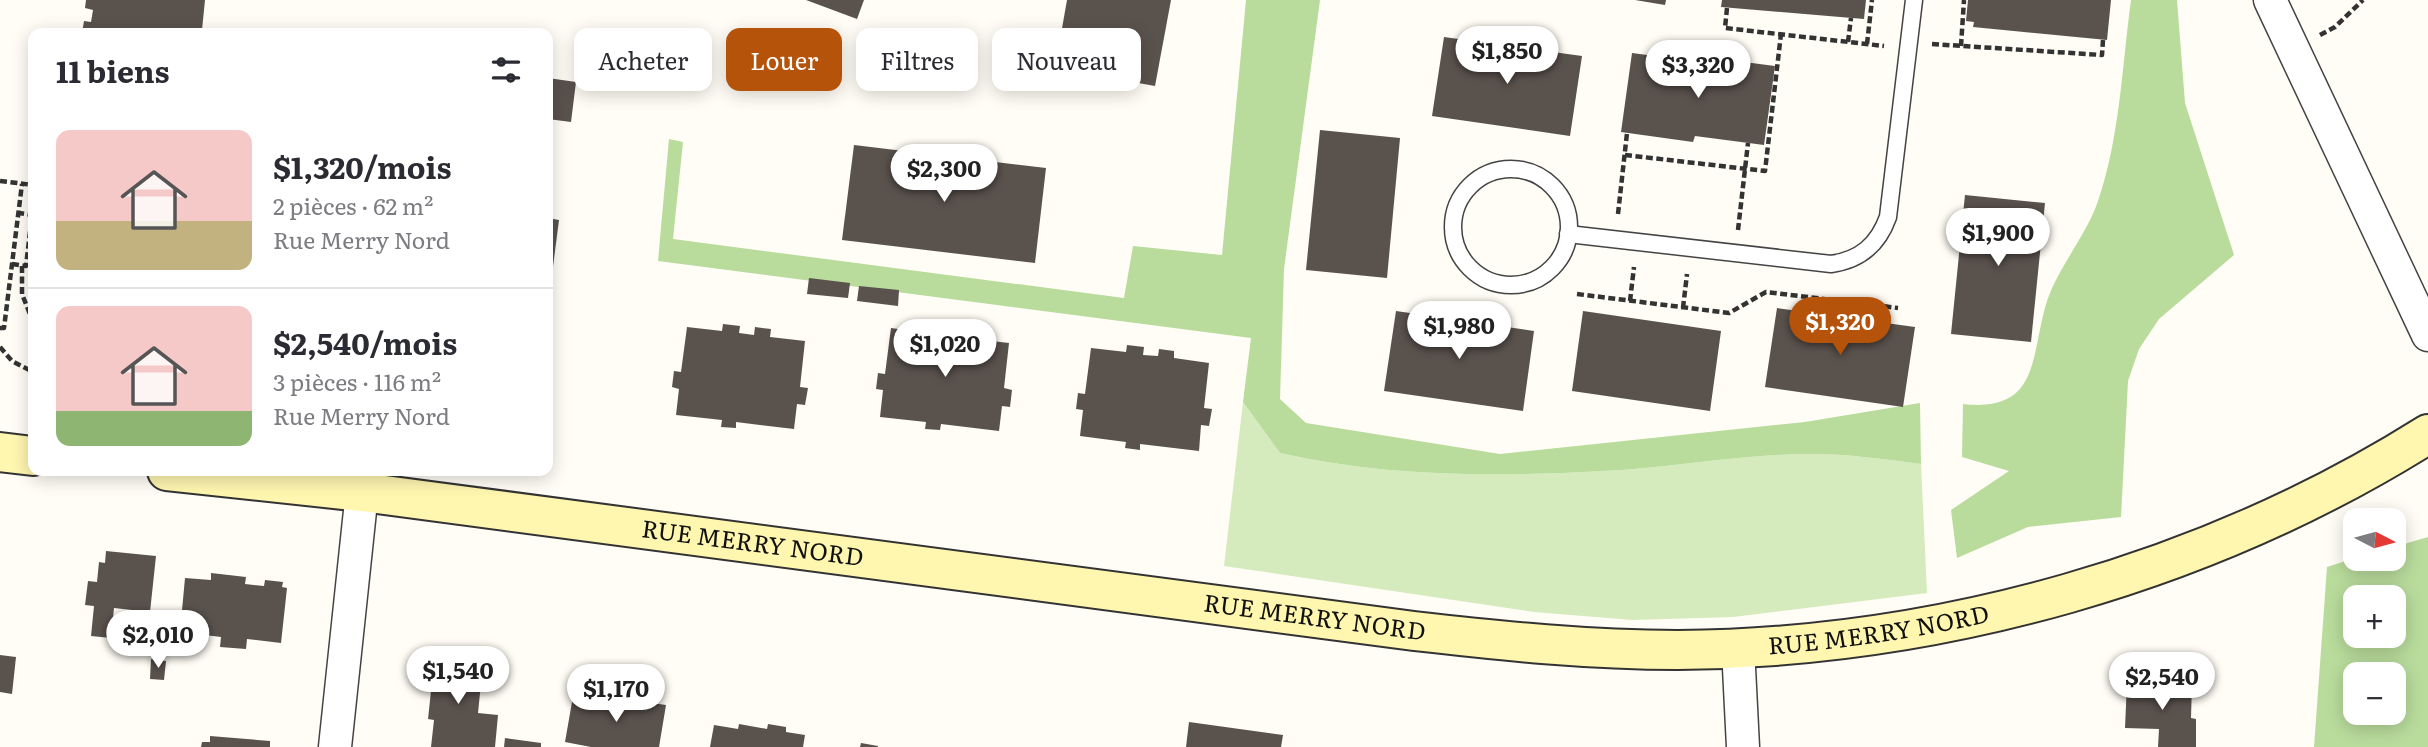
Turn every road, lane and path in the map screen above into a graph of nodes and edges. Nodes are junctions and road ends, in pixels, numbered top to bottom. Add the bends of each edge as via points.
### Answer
1 (1872, 0) edge
2 (1914, 0) edge
3 (1965, 0) edge
4 (2270, 0) edge
5 (2362, 0) edge
6 (1727, 8) dead end
7 (1851, 18) dead end
8 (1781, 34) junction
9 (2103, 40) dead end
10 (1848, 42) junction
11 (1867, 44) junction
12 (1909, 46) junction
13 (1961, 46) junction
14 (2293, 50) junction
15 (1627, 133) dead end
16 (1748, 144) dead end
17 (1625, 155) junction
18 (1746, 169) junction
19 (0, 181) edge
20 (22, 184) junction
21 (28, 185) edge
22 (19, 213) junction
23 (28, 214) edge
24 (1568, 234) junction
25 (1615, 239) junction
26 (1637, 242) junction
27 (1690, 248) junction
28 (1735, 253) junction
29 (28, 261) edge
30 (12, 264) junction
31 (22, 266) junction
32 (1577, 294) dead end
33 (1630, 301) junction
34 (1683, 307) junction
35 (1898, 308) dead end
36 (28, 309) edge
37 (0, 328) edge
38 (2428, 335) edge
39 (0, 347) edge
40 (28, 369) edge
41 (2428, 434) edge
42 (0, 452) edge
43 (28, 455) edge
44 (213, 476) edge
45 (362, 492) junction
46 (1738, 648) junction
47 (335, 747) edge
48 (1743, 747) edge

1 - 11 path
2 - 12 lane
3 - 13 path
4 - 14 street
5 - 14 path via 2335,27
6 - 8 path via 1724,28
7 - 10 path
8 - 10 path
8 - 18 path via 1765,171
9 - 13 path via 2102,55
10 - 11 path
11 - 12 path
12 - 13 path
12 - 28 lane via 1888,217 1873,245 1861,256 1830,264
14 - 38 street
15 - 17 path
16 - 18 path
17 - 18 path
17 - 25 path
18 - 28 path
19 - 20 path
20 - 21 path
20 - 22 path
22 - 23 path
22 - 30 path
24 - 24 lane via 1561,198 1534,174 1516,169 1480,178 1466,190 1453,224 1463,260 1477,274 1495,283 1515,285 1551,270
24 - 25 lane
25 - 26 lane
26 - 27 lane
26 - 33 path
27 - 28 lane
27 - 34 path
29 - 31 path
30 - 31 path
30 - 37 path via 4,328
31 - 36 path via 22,294
32 - 33 path
33 - 34 path
34 - 35 path via 1729,313 1766,292
39 - 40 path
41 - 46 main road, RUE MERRY NORD via 2280,513 2083,588 1900,630
42 - 43 main road
44 - 45 main road, RUE MERRY NORD
45 - 46 main road, RUE MERRY NORD via 1428,633 1566,647
45 - 47 street
46 - 48 street

